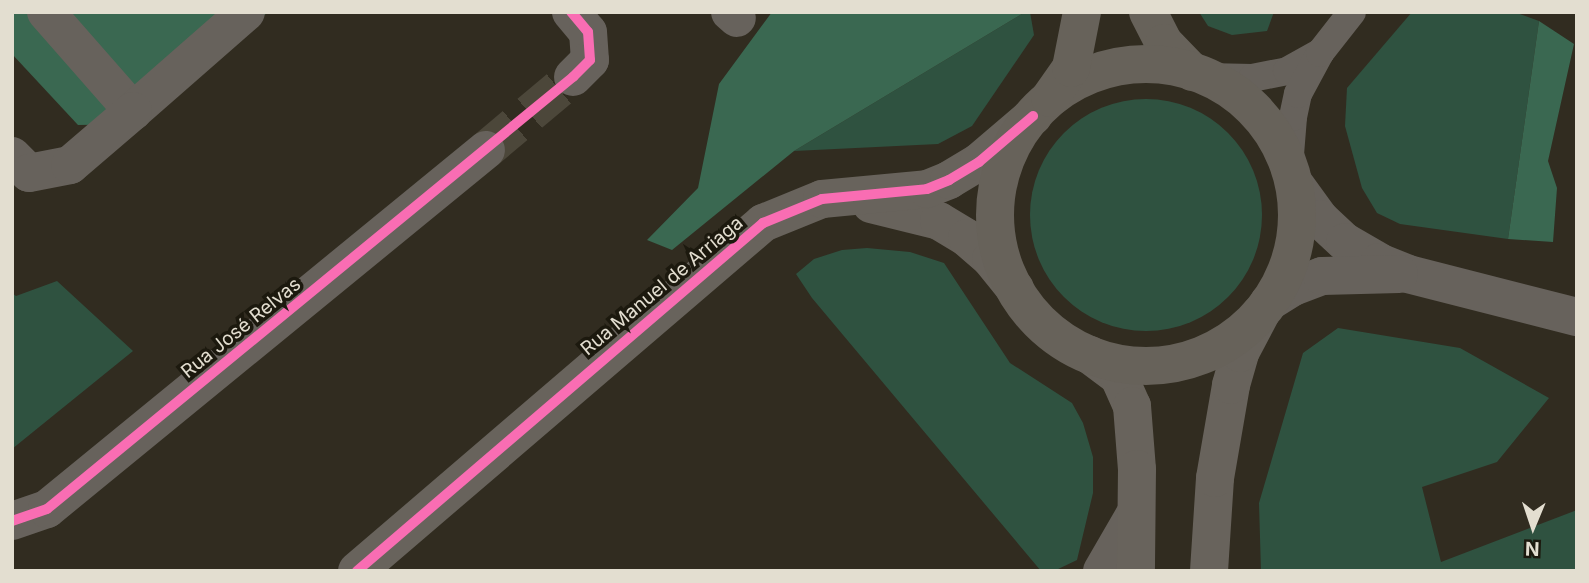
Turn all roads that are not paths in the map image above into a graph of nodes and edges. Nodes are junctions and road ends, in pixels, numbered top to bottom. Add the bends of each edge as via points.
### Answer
1 (46, 12) edge
2 (246, 12) edge
3 (571, 12) edge
4 (1082, 12) edge
5 (1148, 12) edge
6 (1352, 12) edge
7 (1320, 53) junction
8 (1199, 74) junction
9 (573, 77) tunnel mouth
10 (133, 111) junction
11 (1038, 111) junction
12 (486, 150) tunnel mouth
13 (12, 156) edge
14 (1292, 175) junction
15 (845, 198) junction
16 (1408, 274) junction
17 (1015, 289) junction
18 (1265, 308) junction
19 (1577, 317) edge
20 (1090, 355) junction
21 (1135, 513) junction
22 (12, 521) edge
23 (357, 571) edge
24 (1102, 571) edge
25 (1136, 571) edge
26 (1209, 571) edge

1 - 10 street
2 - 10 street
3 - 9 street via 588,32 590,60
4 - 11 main road via 1071,68
5 - 8 main road via 1164,43
6 - 7 lane
7 - 8 lane via 1287,71 1264,76
7 - 14 lane via 1298,94
8 - 11 main road via 1155,65 1115,68 1088,76
8 - 14 main road via 1236,94 1258,114 1271,130
10 - 13 street via 70,166 29,173
11 - 15 street, Rua Manuel de Arriaga via 979,162 949,180 926,189
11 - 17 main road via 1012,146 996,196 996,234
12 - 22 street, Rua José Relvas via 47,509
14 - 16 street via 1320,219 1345,242
14 - 18 main road via 1295,243 1286,272
15 - 17 street, Rua Manuel de Arriaga via 939,221 967,237
15 - 23 street, Rua Manuel de Arriaga via 800,205 763,223
16 - 18 street via 1322,276 1293,287
16 - 19 street
17 - 20 main road via 1046,328
18 - 20 main road via 1225,344 1170,364 1136,366
18 - 26 street via 1240,353 1231,385 1216,478
20 - 21 street via 1119,377 1129,398 1136,438
21 - 24 street
21 - 25 street

